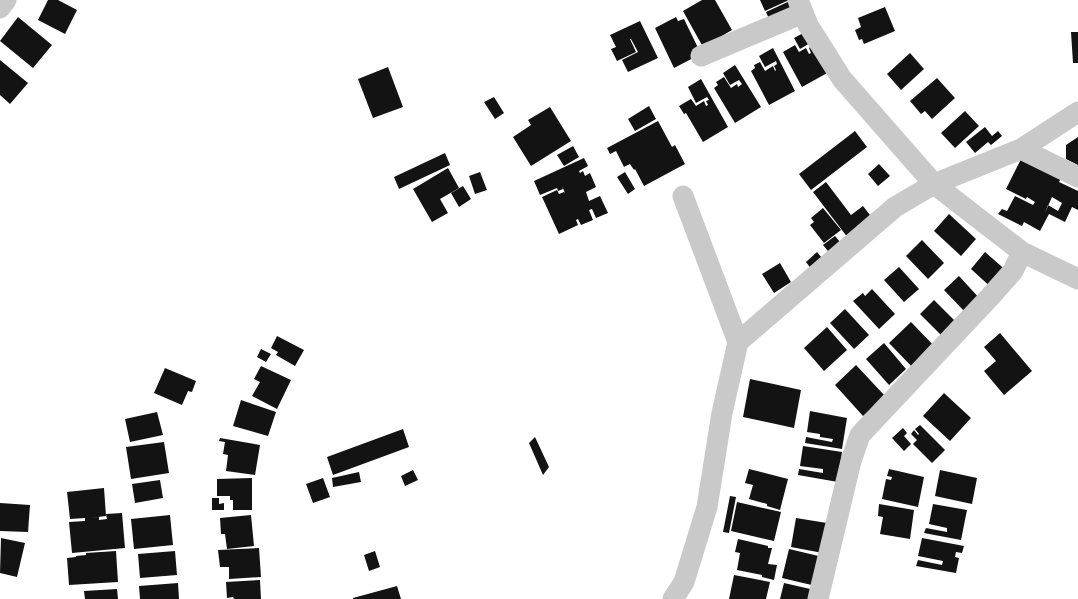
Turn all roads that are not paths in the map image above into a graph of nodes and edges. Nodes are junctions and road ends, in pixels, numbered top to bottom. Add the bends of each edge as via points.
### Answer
1 (6, 0) edge
2 (800, 6) edge
3 (0, 8) edge
4 (701, 56) dead end
5 (1078, 112) edge
6 (1021, 148) junction
7 (1078, 177) edge
8 (934, 184) junction
9 (683, 196) dead end
10 (1022, 252) junction
11 (1078, 279) edge
12 (738, 342) junction
13 (673, 599) edge
14 (818, 599) edge

1 - 3 street
2 - 4 street
2 - 8 street via 842,79
5 - 6 street
6 - 7 street
6 - 8 street
8 - 10 street
8 - 12 street via 896,207
9 - 12 street
10 - 11 street
10 - 14 street via 1013,271 860,435
12 - 13 street via 707,507 684,582

